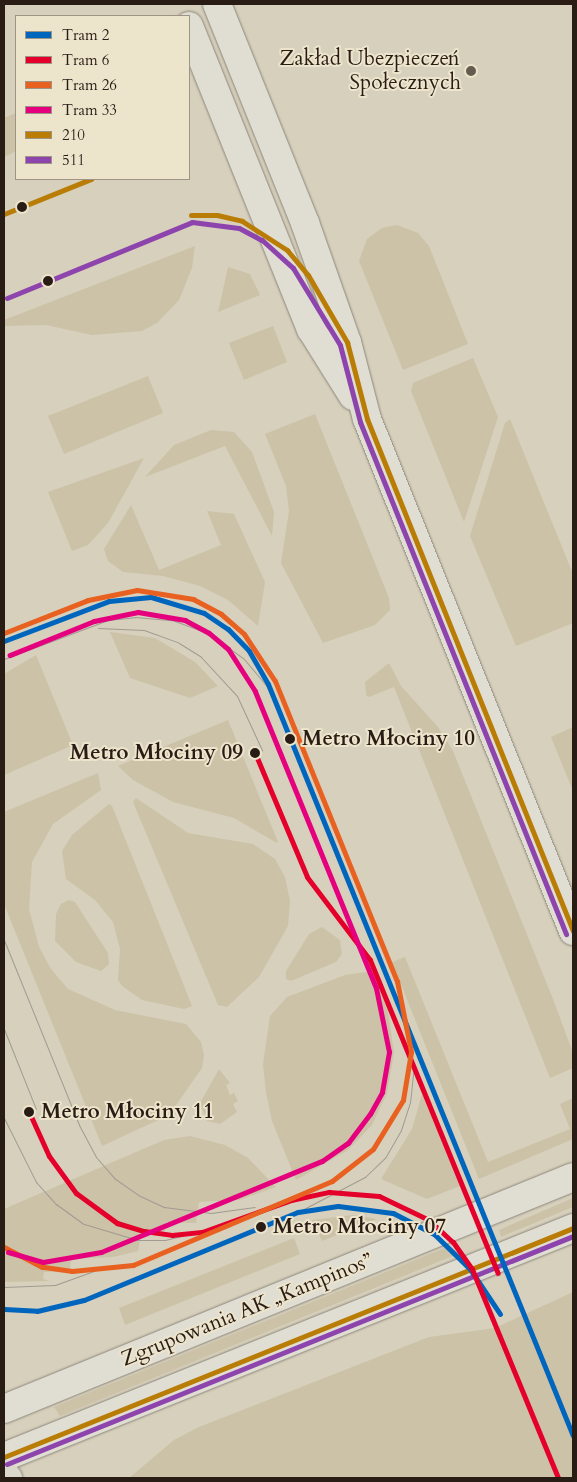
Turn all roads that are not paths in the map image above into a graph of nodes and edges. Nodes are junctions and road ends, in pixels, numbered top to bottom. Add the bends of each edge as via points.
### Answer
1 (217, 4) edge
2 (190, 28) edge
3 (367, 419) junction
4 (573, 931) edge
5 (573, 1177) edge
6 (573, 1228) edge
7 (4, 1409) edge
8 (4, 1456) edge
9 (4, 1474) edge
10 (8, 1478) edge

1 - 3 street via 306,223 347,342
2 - 3 street via 311,329
3 - 4 street
5 - 7 street, Zgrupowania AK „Kampinos”
6 - 8 street
9 - 10 main road

